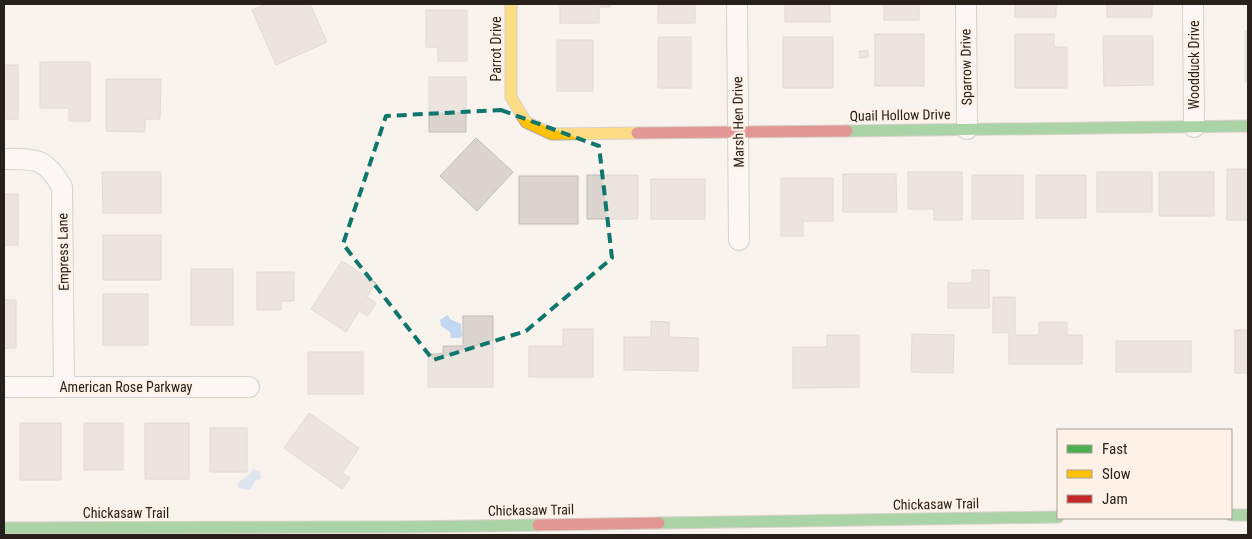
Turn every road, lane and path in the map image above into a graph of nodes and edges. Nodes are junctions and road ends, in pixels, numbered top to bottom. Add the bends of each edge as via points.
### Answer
1 (511, 4) edge
2 (737, 4) edge
3 (966, 4) edge
4 (1194, 4) edge
5 (1248, 126) edge
6 (1194, 127) junction
7 (967, 129) junction
8 (738, 132) junction
9 (552, 134) joint
10 (4, 159) edge
11 (739, 240) dead end
12 (4, 387) edge
13 (64, 388) junction
14 (249, 388) dead end
15 (1248, 514) edge
16 (1232, 515) edge
17 (1057, 517) edge
18 (4, 528) edge

1 - 9 street, Parrot Drive via 511,97 526,122
2 - 8 street, Marsh Hen Drive
3 - 7 street, Sparrow Drive
4 - 6 street, Woodduck Drive
5 - 6 street, Quail Hollow Drive
6 - 7 street, Quail Hollow Drive
7 - 8 street, Quail Hollow Drive
8 - 9 street, Quail Hollow Drive
8 - 11 street, Marsh Hen Drive
10 - 13 street, Empress Lane via 34,159 53,171 62,187
12 - 13 street, American Rose Parkway
13 - 14 street, American Rose Parkway
15 - 16 street
17 - 18 street, Chickasaw Trail via 401,527

